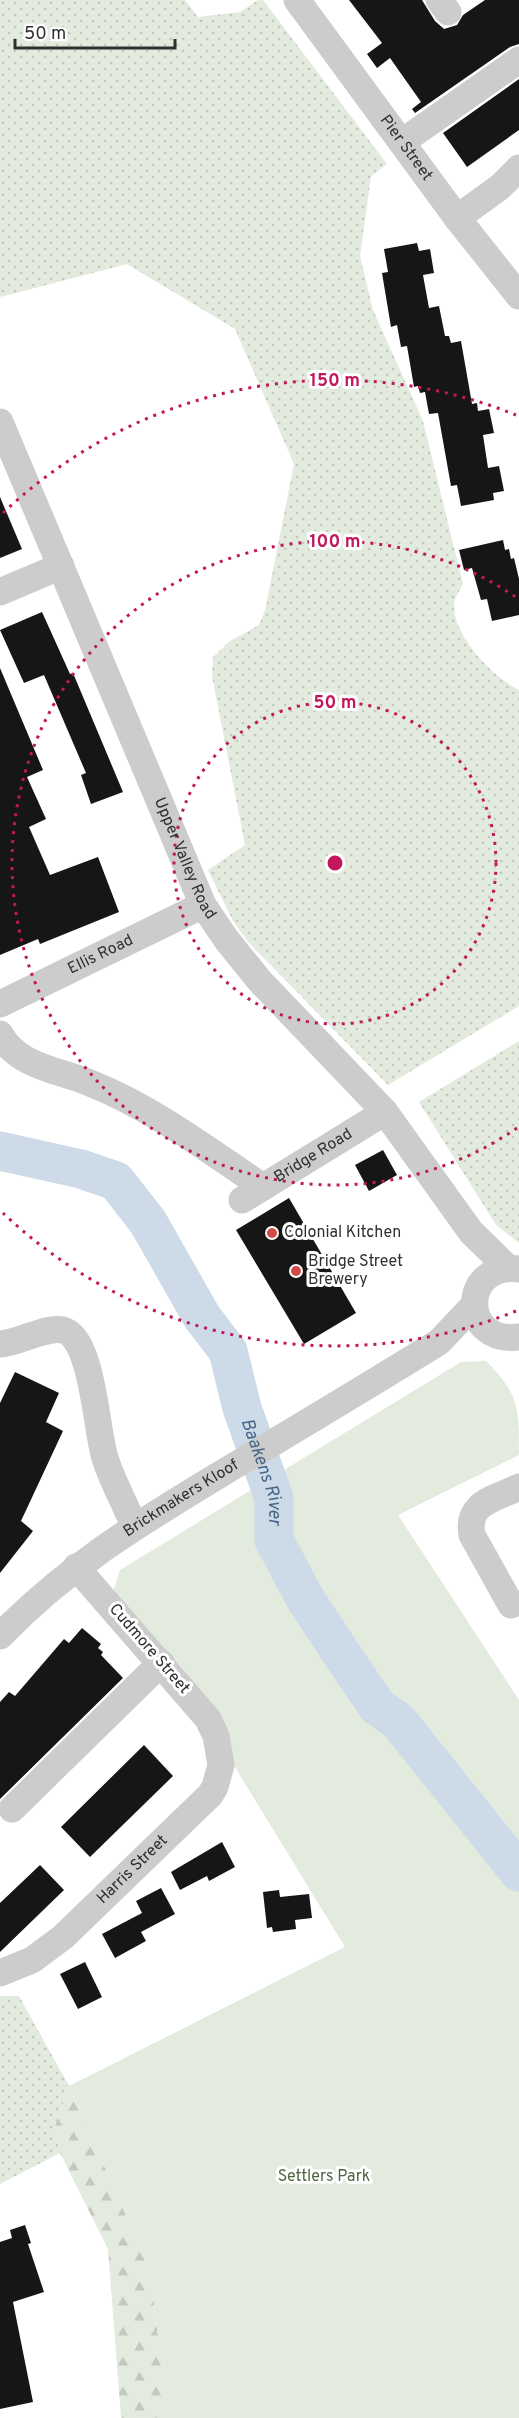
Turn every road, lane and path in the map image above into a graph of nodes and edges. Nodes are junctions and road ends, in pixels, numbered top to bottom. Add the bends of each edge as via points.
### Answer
1 (297, 0) edge
2 (519, 60) edge
3 (402, 142) junction
4 (519, 168) edge
5 (510, 192) edge
6 (457, 218) junction
7 (519, 296) edge
8 (0, 422) edge
9 (61, 566) junction
10 (0, 592) edge
11 (203, 906) junction
12 (0, 1004) edge
13 (0, 1034) edge
14 (385, 1112) junction
15 (471, 1232) junction
16 (513, 1269) edge
17 (483, 1280) junction
18 (474, 1305) junction
19 (490, 1333) junction
20 (519, 1338) edge
21 (439, 1342) junction
22 (0, 1344) edge
23 (519, 1487) edge
24 (134, 1526) junction
25 (76, 1567) junction
26 (511, 1605) dead end
27 (0, 1636) edge
28 (160, 1663) junction
29 (216, 1736) joint
30 (12, 1809) dead end
31 (0, 1973) edge

1 - 3 street, Pier Street
2 - 3 street
3 - 6 street, Pier Street
4 - 5 street
5 - 6 street
6 - 7 street, Pier Street
8 - 9 street, Upper Valley Road
9 - 10 street
9 - 11 street, Upper Valley Road
11 - 12 street, Ellis Road
11 - 14 street, Upper Valley Road via 259,980
13 - 14 street, Bridge Road via 30,1062 91,1083 160,1118 253,1194
14 - 15 street, Upper Valley Road
15 - 16 street, Upper Valley Road
15 - 17 street, Upper Valley Road
16 - 17 street via 494,1272
17 - 18 street
18 - 19 street via 481,1324
18 - 21 street, Brickmakers Kloof
19 - 20 street, Brickmakers Kloof
19 - 21 street, Brickmakers Kloof
21 - 24 street, Brickmakers Kloof
22 - 24 street via 47,1331 62,1330 74,1335 94,1393 106,1459
23 - 26 street via 480,1505 470,1522 471,1535
24 - 25 street, Brickmakers Kloof
25 - 27 street, Brickmakers Kloof
25 - 28 street, Cudmore Street
28 - 29 street, Cudmore Street via 200,1708
28 - 30 street
29 - 31 street, Harris Street via 221,1765 210,1795 63,1937 32,1960

